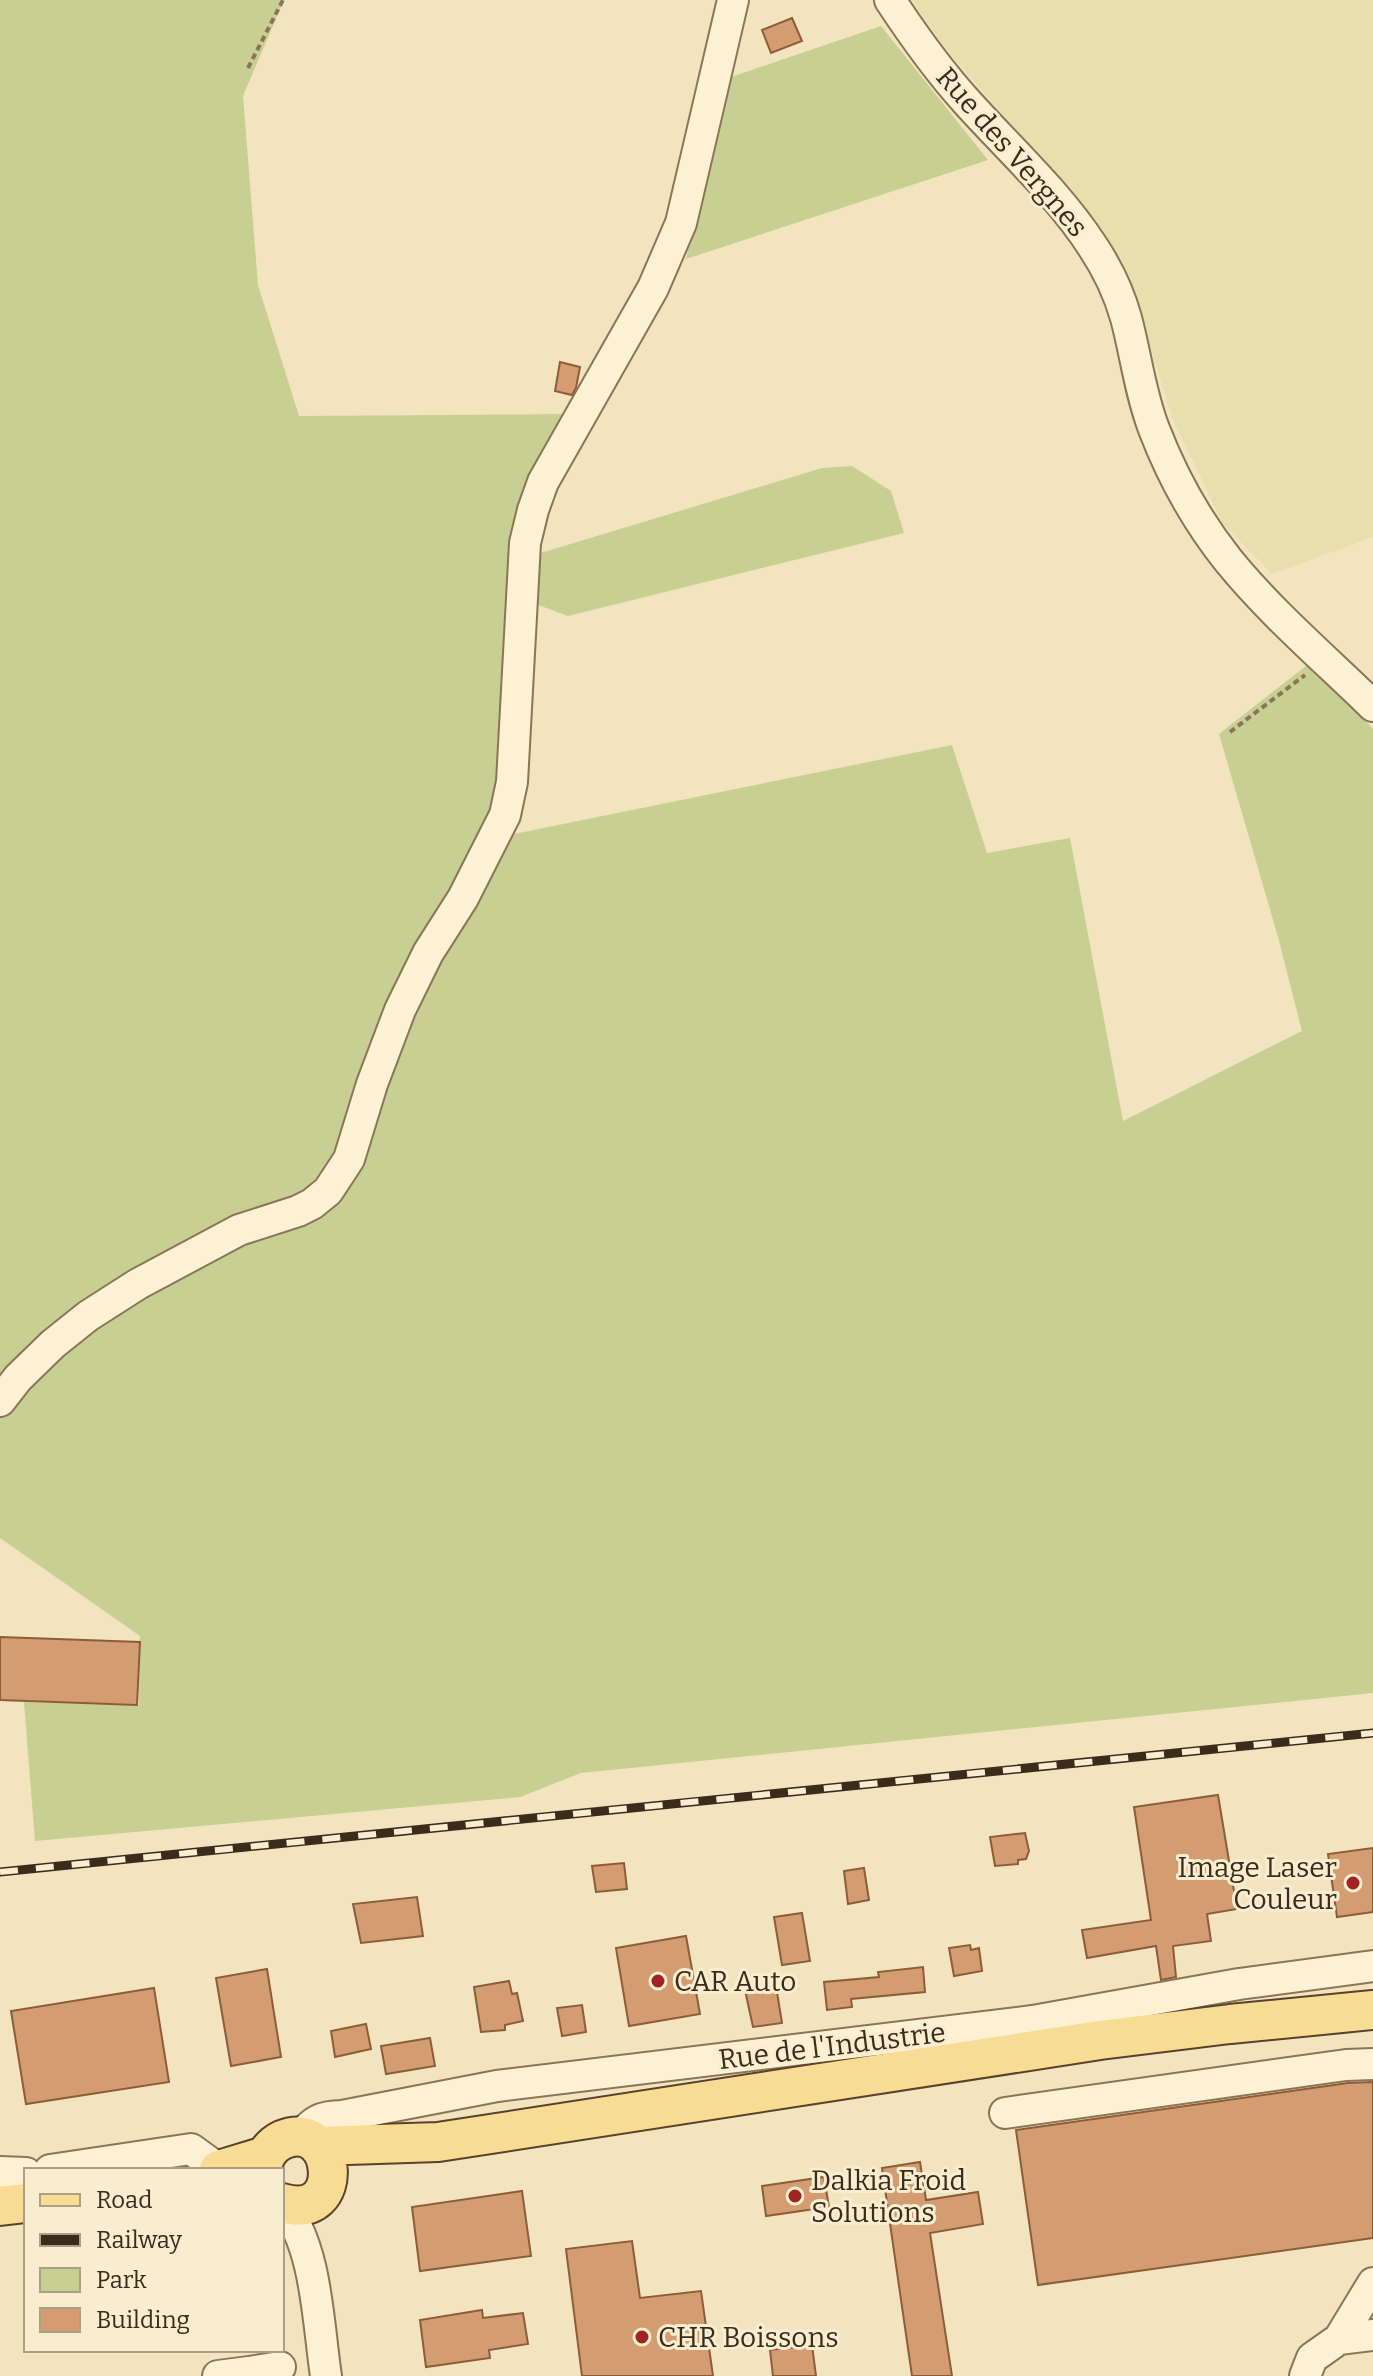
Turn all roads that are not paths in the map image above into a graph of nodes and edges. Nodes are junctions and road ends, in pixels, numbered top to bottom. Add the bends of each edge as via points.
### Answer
1 (733, 0) edge
2 (890, 0) edge
3 (1373, 706) edge
4 (0, 1401) edge
5 (1373, 1966) edge
6 (1373, 2010) edge
7 (1373, 2064) edge
8 (1005, 2113) dead end
9 (309, 2142) junction
10 (438, 2142) junction
11 (263, 2163) edge
12 (63, 2168) edge
13 (216, 2168) edge
14 (232, 2168) edge
15 (0, 2172) edge
16 (24, 2173) edge
17 (324, 2189) junction
18 (24, 2203) edge
19 (284, 2203) edge
20 (284, 2205) edge
21 (0, 2206) edge
22 (311, 2276) junction
23 (1373, 2283) edge
24 (1373, 2335) edge
25 (1339, 2339) junction
26 (280, 2367) dead end
27 (249, 2374) edge
28 (218, 2376) edge
29 (326, 2376) edge
30 (1305, 2376) edge

1 - 4 street via 681,223 653,288 561,447 533,510 525,543 512,782 505,815 400,1010 349,1159 328,1191 312,1204 225,1237 88,1316 53,1344
2 - 3 street, Rue des Vergnes via 964,99 1069,213 1093,248 1125,316 1153,426 1186,498 1261,597
5 - 9 street, Rue de l'Industrie via 1033,2021 497,2086 325,2116 315,2120
6 - 10 main road, Rue de l'Industrie via 1100,2040
7 - 8 street
9 - 10 main road, Rue de l'Industrie
9 - 11 main road via 279,2141
9 - 17 main road via 328,2164
10 - 17 main road, Rue de l'Industrie via 359,2164
11 - 14 main road
12 - 13 street via 191,2149
15 - 16 street
17 - 19 main road, Rue de l'Industrie via 303,2205
17 - 22 street
18 - 21 main road
20 - 22 street via 298,2229
22 - 29 street
23 - 25 street
24 - 25 street
25 - 30 street via 1312,2358
26 - 27 street
27 - 28 street

